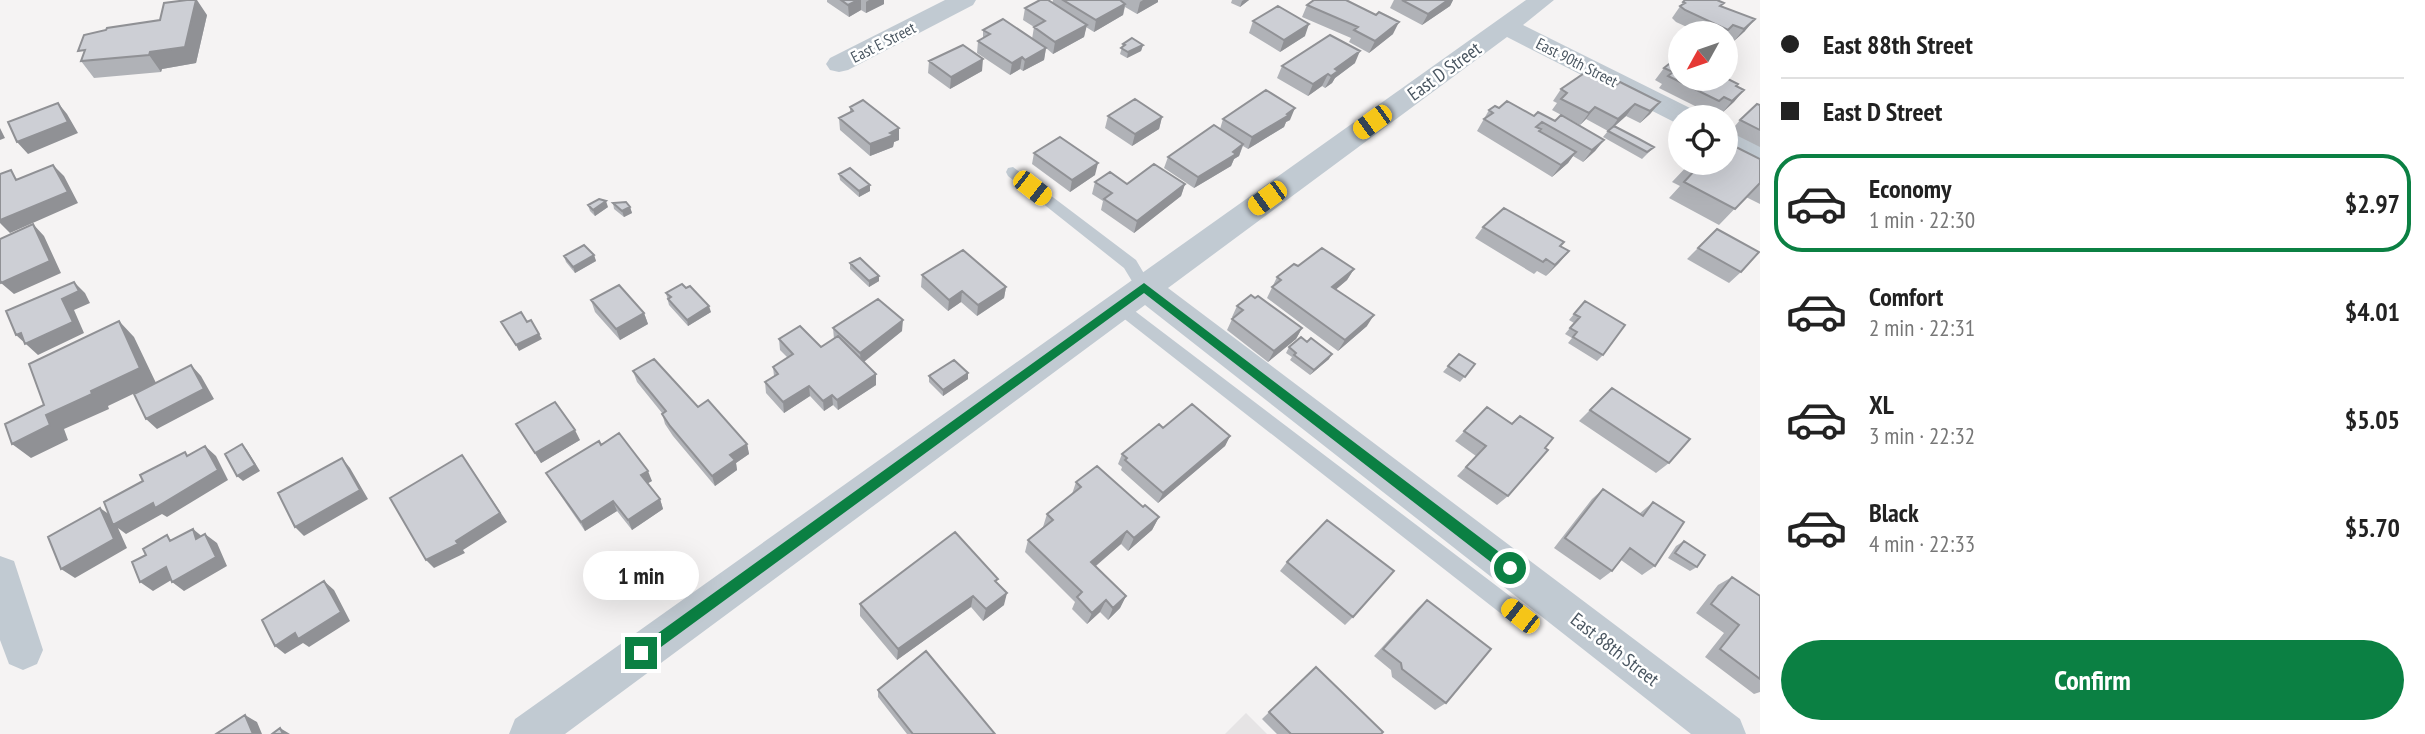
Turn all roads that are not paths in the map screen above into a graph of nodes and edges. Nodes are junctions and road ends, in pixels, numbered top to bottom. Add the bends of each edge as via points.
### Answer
1 (964, 0) edge
2 (1520, 9) edge
3 (839, 64) dead end
4 (1668, 105) edge
5 (1738, 143) edge
6 (1760, 154) edge
7 (1013, 173) dead end
8 (1132, 296) junction
9 (0, 573) edge
10 (1520, 616) dead end
11 (23, 650) dead end
12 (530, 734) edge
13 (1726, 734) edge

1 - 3 street, East E Street
2 - 4 street, East 90th Street
2 - 8 street, East D Street
5 - 6 street
7 - 8 lane, East 88th Street via 1130,264
8 - 10 lane
8 - 12 street, East D Street
8 - 13 street, East 88th Street
9 - 11 street

